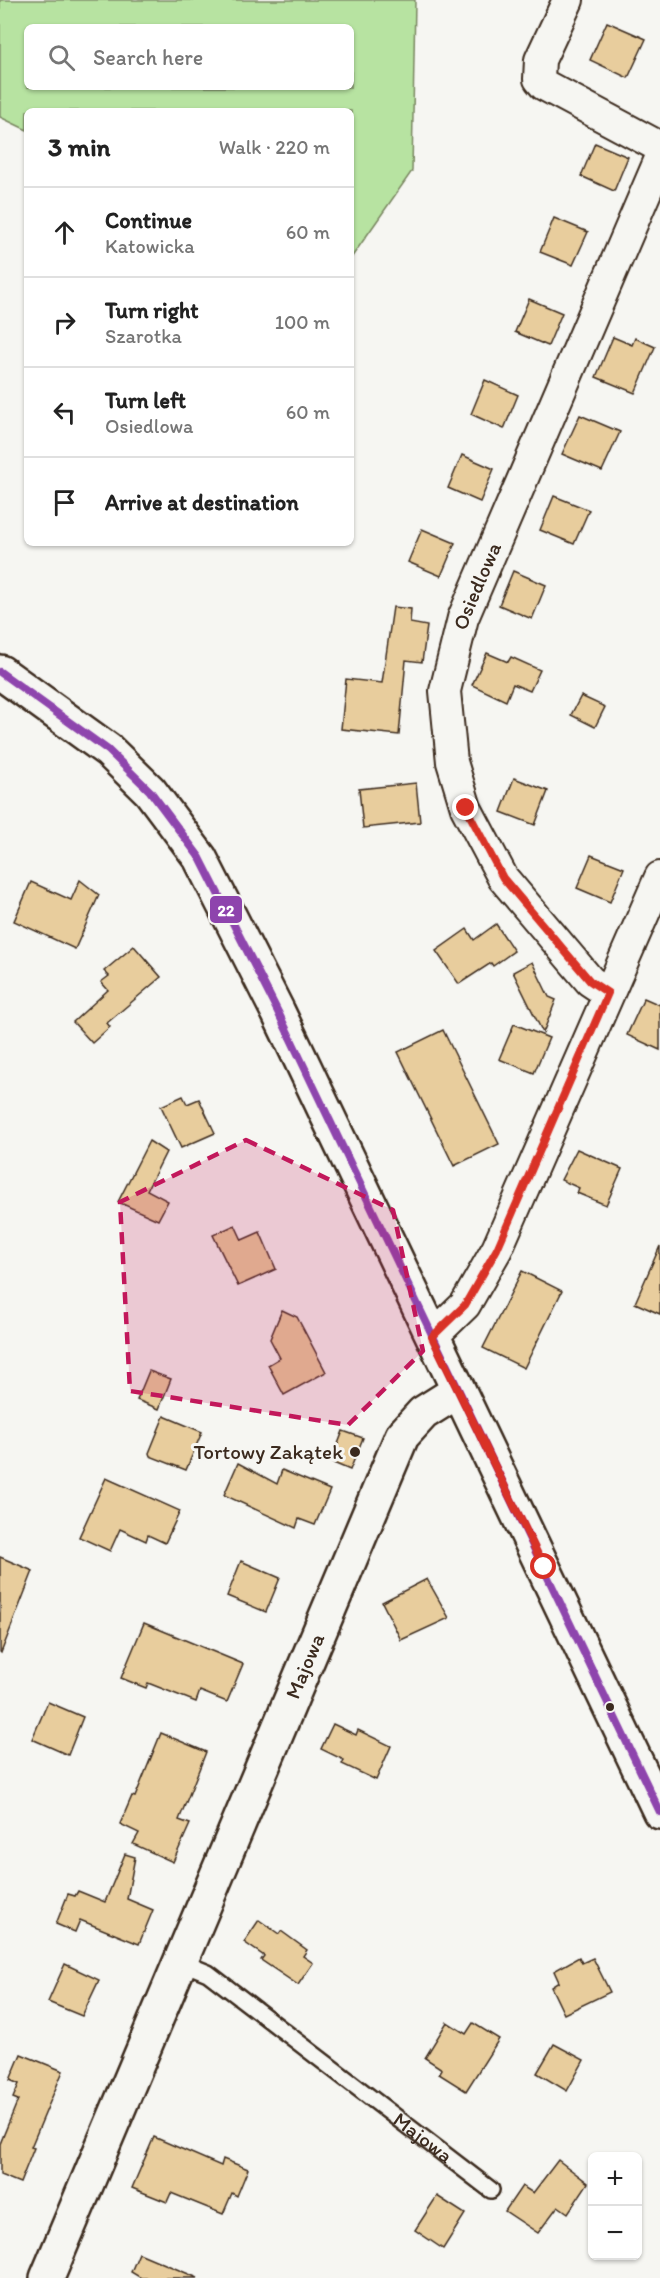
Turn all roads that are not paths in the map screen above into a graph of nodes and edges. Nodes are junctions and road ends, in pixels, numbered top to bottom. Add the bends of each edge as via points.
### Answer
1 (568, 0) edge
2 (660, 147) edge
3 (660, 159) edge
4 (0, 672) edge
5 (660, 877) edge
6 (608, 993) junction
7 (432, 1337) junction
8 (458, 1391) junction
9 (660, 1812) edge
10 (180, 1962) junction
11 (491, 2190) dead end
12 (47, 2278) edge

1 - 2 street via 540,60 539,79
3 - 6 street, Osiedlowa via 463,618 445,691 452,762 466,808 503,878 590,981
4 - 7 main road via 115,756 165,808 200,858 278,1012
5 - 6 street
6 - 7 street via 497,1249 465,1305
7 - 8 main road
8 - 9 main road
8 - 10 main road, Majowa via 423,1413 402,1436
10 - 11 lane, Majowa via 208,1972
10 - 12 main road, Majowa

